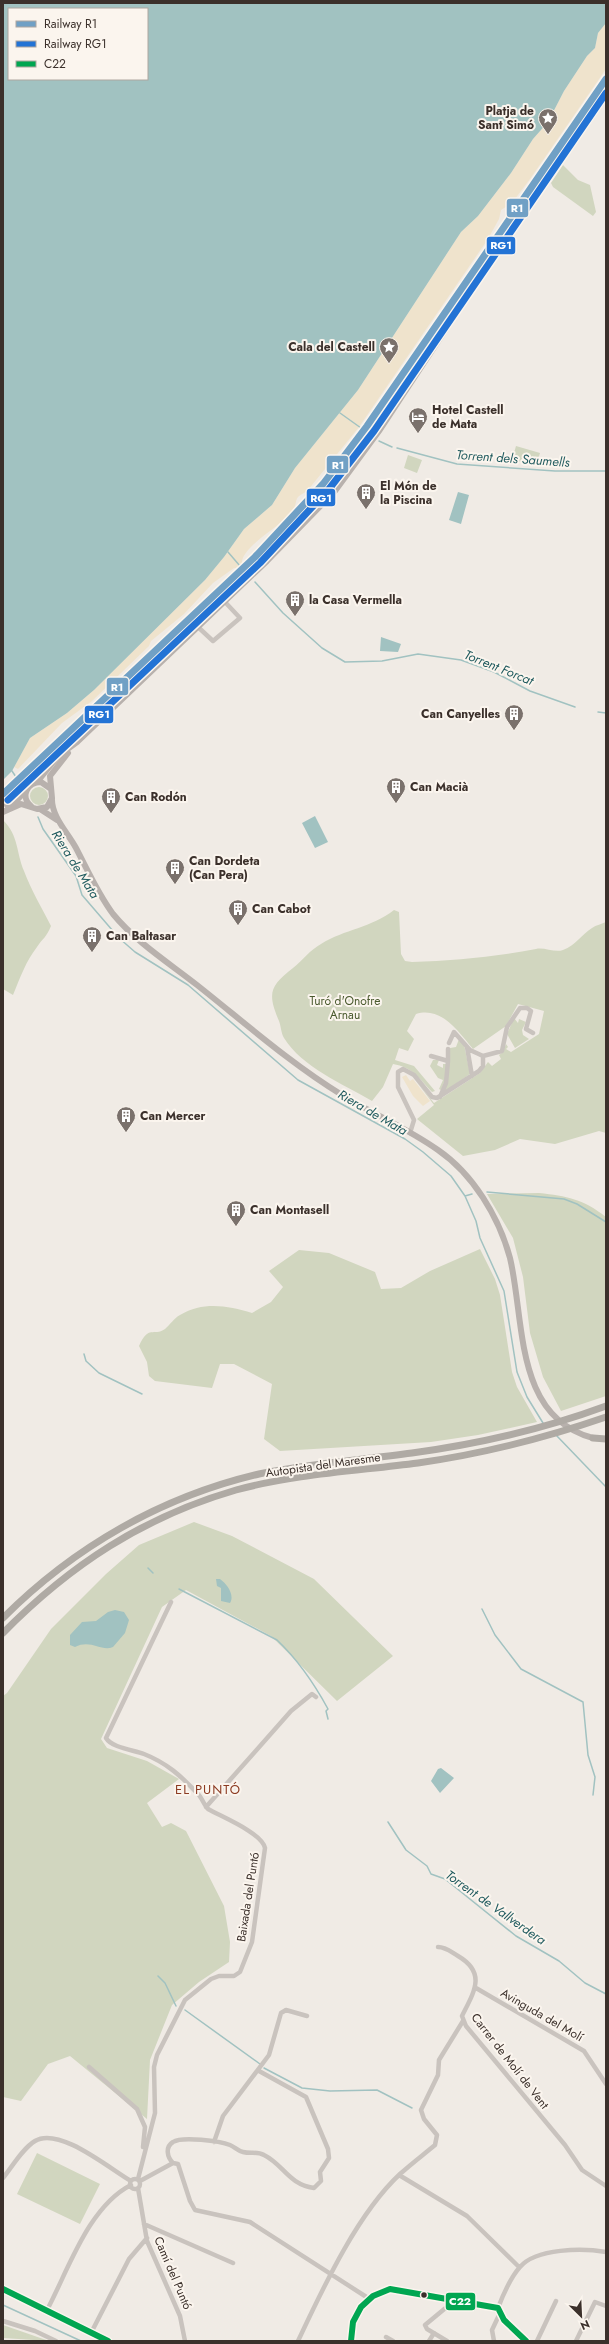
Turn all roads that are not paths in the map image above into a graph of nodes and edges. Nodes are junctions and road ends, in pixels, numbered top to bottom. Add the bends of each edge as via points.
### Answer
1 (606, 96) edge
2 (225, 602) junction
3 (198, 627) junction
4 (76, 742) junction
5 (37, 782) junction
6 (51, 789) junction
7 (26, 790) junction
8 (52, 798) junction
9 (32, 807) junction
10 (3, 808) edge
11 (40, 809) junction
12 (3, 812) edge
13 (60, 823) junction
14 (533, 1033) dead end
15 (449, 1043) dead end
16 (467, 1047) junction
17 (448, 1049) dead end
18 (431, 1056) dead end
19 (483, 1056) junction
20 (448, 1061) junction
21 (472, 1076) junction
22 (440, 1097) junction
23 (410, 1133) junction
24 (606, 1406) edge
25 (606, 1416) edge
26 (593, 1438) joint
27 (606, 1438) edge
28 (171, 1602) dead end
29 (3, 1618) edge
30 (3, 1633) edge
31 (316, 1697) dead end
32 (206, 1807) junction
33 (438, 1947) dead end
34 (476, 1988) junction
35 (307, 2016) dead end
36 (463, 2021) junction
37 (89, 2067) dead end
38 (259, 2071) junction
39 (606, 2084) edge
40 (214, 2142) junction
41 (143, 2153) junction
42 (173, 2163) junction
43 (399, 2175) junction
44 (3, 2178) edge
45 (139, 2180) junction
46 (131, 2183) junction
47 (606, 2186) edge
48 (138, 2188) junction
49 (144, 2224) junction
50 (147, 2238) junction
51 (606, 2252) edge
52 (233, 2263) dead end
53 (519, 2267) junction
54 (332, 2273) junction
55 (3, 2289) edge
56 (368, 2298) junction
57 (454, 2301) junction
58 (556, 2301) dead end
59 (606, 2306) edge
60 (47, 2310) junction
61 (499, 2310) junction
62 (3, 2321) edge
63 (91, 2333) junction
64 (434, 2333) junction
65 (386, 2337) dead end
66 (56, 2341) edge
67 (108, 2341) edge
68 (185, 2341) edge
69 (298, 2341) edge
70 (351, 2341) edge
71 (393, 2341) edge
72 (429, 2341) edge
73 (447, 2341) edge
74 (494, 2341) edge
75 (526, 2341) edge
76 (537, 2341) edge
77 (576, 2341) edge

1 - 2 main road via 352,470 308,521
2 - 3 main road
2 - 3 street via 240,618 224,633 213,642
3 - 4 main road
4 - 5 main road via 58,756
4 - 6 main road via 52,771
5 - 6 main road
5 - 7 main road
6 - 8 main road
7 - 9 main road via 26,798
7 - 10 main road via 18,799
8 - 11 main road via 49,804
8 - 13 main road via 52,807
9 - 11 main road
9 - 12 main road via 17,805
11 - 13 main road
13 - 23 main road via 95,886 122,924 274,1049 354,1102
14 - 19 street via 526,1029 531,1011 520,1008 507,1027 504,1045 499,1053
15 - 16 street via 454,1032
16 - 19 street
16 - 21 street
17 - 20 street
18 - 20 street
19 - 21 street via 481,1068
20 - 22 street via 446,1083
21 - 22 street
22 - 23 street via 432,1097 414,1075 403,1069 398,1072 398,1087 414,1120
23 - 26 main road via 446,1156 468,1178 484,1200 495,1219 509,1257 523,1343 536,1387 554,1418 569,1430
24 - 29 highway, Autopista del Maresme via 534,1429 445,1448 280,1470 236,1480 190,1495 129,1522 100,1540 57,1570
25 - 30 highway, Autopista del Maresme via 544,1436 450,1458 286,1479 237,1490 192,1505 129,1533 86,1560 54,1584
26 - 27 highway
28 - 32 street, Baixada del Puntó via 106,1738 110,1743 145,1754 168,1765 200,1797
31 - 32 street via 312,1694 291,1711
32 - 41 street, Baixada del Puntó via 251,1833 265,1845 252,1942 237,1975 211,1979 193,1991 180,2006 155,2062 155,2113
33 - 34 street via 444,1947 469,1965 476,1975
34 - 36 street, Carrer de Molí de Vent via 462,2016
34 - 39 street, Avinguda del Molí via 584,2051
35 - 38 street via 286,2010 281,2013 271,2051
36 - 43 street via 439,2060 438,2075 421,2110 424,2119 437,2135 435,2145
36 - 47 street, Carrer de Molí de Vent via 565,2145 582,2170
37 - 41 street via 138,2109 145,2127
38 - 40 street via 223,2116
38 - 40 street via 306,2097 328,2149 329,2158 320,2172 321,2181 314,2188 305,2187 292,2180 266,2155 245,2153
40 - 42 street via 185,2139 172,2142 168,2147 168,2155
41 - 45 street, Baixada del Puntó
42 - 45 street
42 - 54 street via 181,2168 195,2210 250,2222
43 - 53 street via 467,2216
43 - 54 street via 382,2194 349,2241
44 - 46 street via 34,2142 46,2137 76,2147
45 - 46 street
45 - 48 street, Baixada del Puntó
46 - 48 street
46 - 60 street via 104,2208 90,2227
48 - 49 street, Camí del Puntó
49 - 50 street, Camí del Puntó
49 - 52 street
50 - 63 street via 129,2259
50 - 68 street, Camí del Puntó via 180,2316
51 - 53 street via 583,2249 539,2255 530,2258
53 - 61 street
54 - 56 street
54 - 69 street
55 - 60 street
56 - 57 street via 377,2292 390,2289
56 - 70 street via 354,2318
57 - 61 street
57 - 64 street via 425,2325
58 - 76 street
59 - 77 street via 596,2302
60 - 63 street
61 - 74 street via 492,2330
61 - 75 street via 504,2320
62 - 66 street
63 - 67 street
64 - 72 street
64 - 73 street
65 - 71 street

